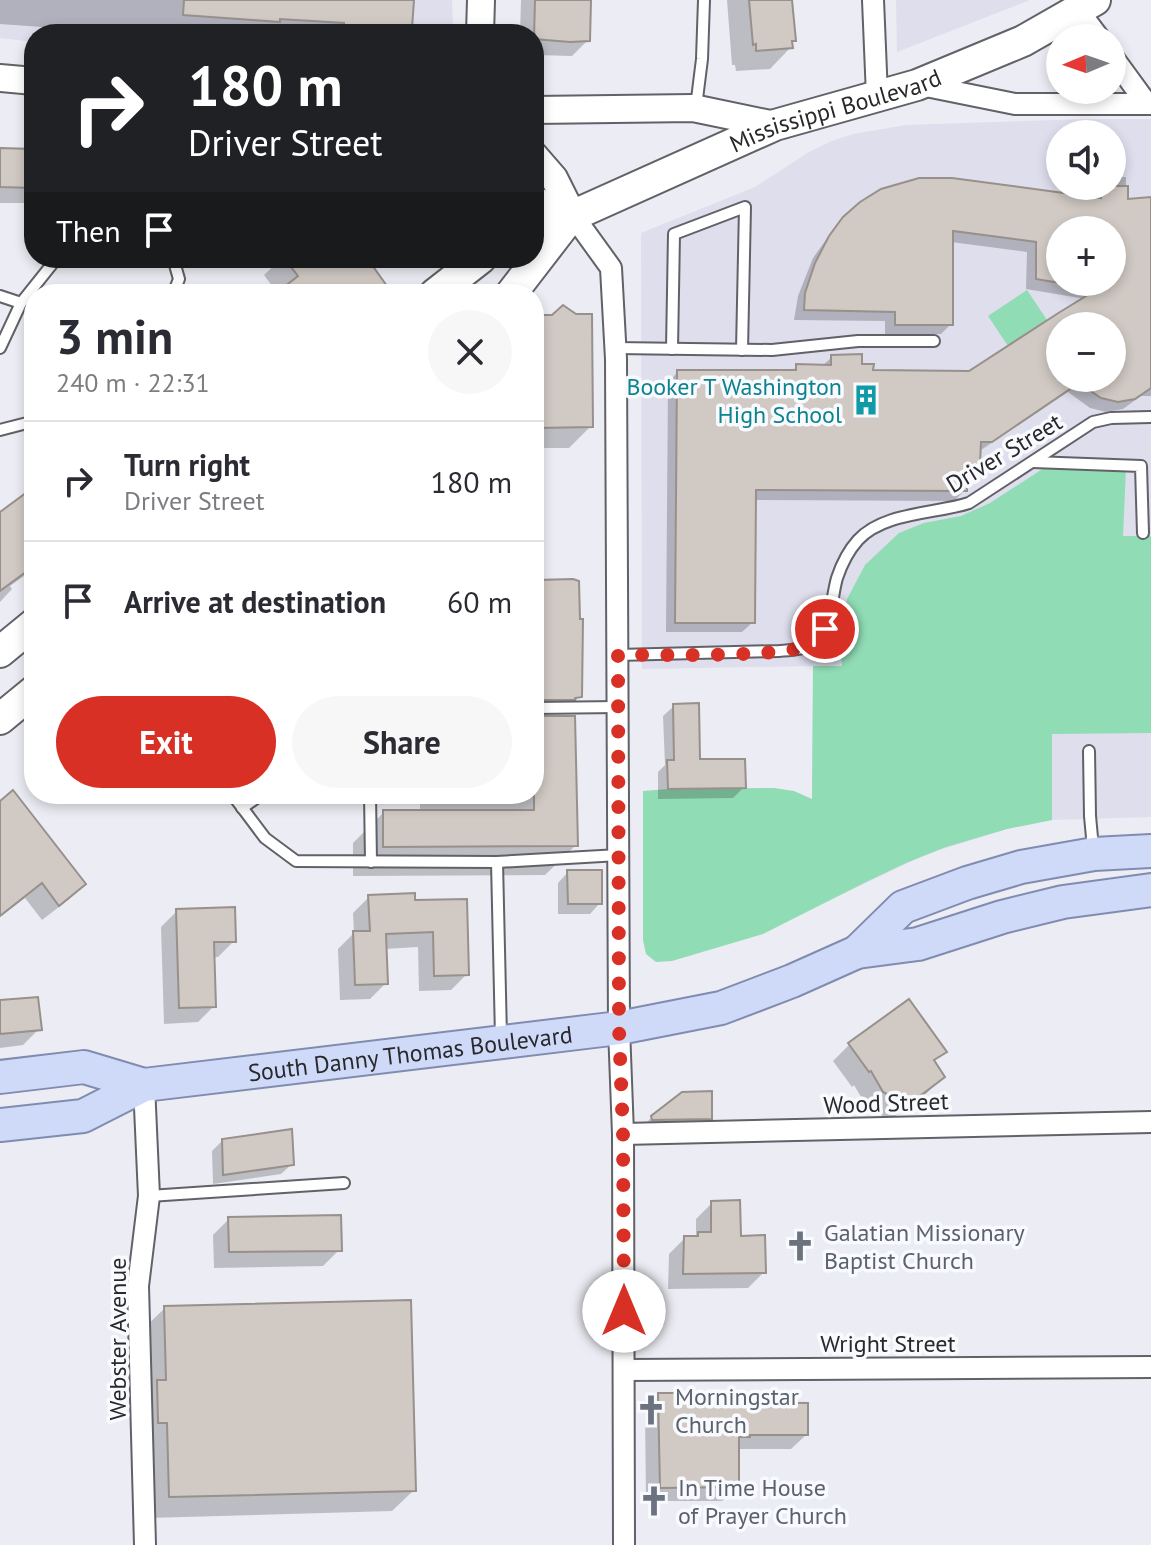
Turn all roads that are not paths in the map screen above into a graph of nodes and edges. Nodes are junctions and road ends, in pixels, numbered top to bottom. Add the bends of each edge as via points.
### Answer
1 (481, 0) edge
2 (704, 0) edge
3 (873, 0) edge
4 (1086, 5) edge
5 (480, 24) edge
6 (1093, 24) edge
7 (1126, 74) edge
8 (0, 78) edge
9 (24, 80) edge
10 (917, 85) junction
11 (877, 96) junction
12 (1149, 104) edge
13 (696, 109) junction
14 (544, 110) edge
15 (775, 125) junction
16 (544, 166) edge
17 (544, 204) edge
18 (572, 214) junction
19 (544, 228) edge
20 (544, 251) edge
21 (49, 268) edge
22 (468, 268) edge
23 (531, 268) edge
24 (36, 284) edge
25 (448, 284) edge
26 (519, 284) edge
27 (0, 296) edge
28 (24, 299) edge
29 (21, 303) junction
30 (934, 341) dead end
31 (0, 348) edge
32 (615, 348) junction
33 (672, 349) junction
34 (742, 350) junction
35 (1150, 417) edge
36 (24, 424) edge
37 (0, 430) edge
38 (1031, 462) junction
39 (1143, 533) dead end
40 (24, 632) edge
41 (0, 652) edge
42 (618, 655) junction
43 (24, 699) edge
44 (618, 707) junction
45 (544, 708) edge
46 (0, 719) edge
47 (1089, 751) dead end
48 (239, 804) edge
49 (248, 804) edge
50 (370, 804) edge
51 (242, 808) junction
52 (1151, 851) edge
53 (1094, 854) junction
54 (619, 855) junction
55 (371, 862) junction
56 (497, 862) junction
57 (1151, 890) edge
58 (857, 952) junction
59 (619, 1028) junction
60 (501, 1043) junction
61 (0, 1077) edge
62 (144, 1085) junction
63 (1151, 1122) edge
64 (0, 1125) edge
65 (623, 1134) junction
66 (344, 1183) dead end
67 (149, 1196) junction
68 (1151, 1367) edge
69 (624, 1370) junction
70 (145, 1545) edge
71 (624, 1545) edge

1 - 5 street
2 - 13 lane
3 - 11 street
4 - 6 street
4 - 10 main road, Mississippi Boulevard via 1023,41
7 - 12 street
8 - 9 street
10 - 11 main road, Mississippi Boulevard
10 - 12 street via 1015,104
11 - 15 main road, Mississippi Boulevard
13 - 14 street
13 - 15 street
15 - 18 main road, Mississippi Boulevard
16 - 18 street
17 - 18 street
18 - 19 main road, Mississippi Boulevard
18 - 20 main road, Mississippi Boulevard
18 - 32 street via 611,268
21 - 24 lane
22 - 25 main road
23 - 26 main road, Mississippi Boulevard
27 - 29 lane
28 - 29 lane
29 - 31 lane
30 - 34 lane
32 - 33 lane
32 - 42 street
33 - 34 lane
33 - 34 lane via 674,234 745,207
35 - 38 lane, Driver Street via 1093,422
36 - 37 lane
38 - 39 lane via 1141,466
38 - 42 lane, Driver Street via 969,503 876,526 858,540 837,578 825,629 814,643 779,651
40 - 41 main road
42 - 44 street
43 - 46 main road
44 - 45 lane
44 - 54 street
47 - 53 lane
48 - 51 lane
49 - 51 lane
50 - 55 lane
51 - 55 lane via 265,838 296,861
52 - 53 main road, South Danny Thomas Boulevard
53 - 58 main road, South Danny Thomas Boulevard via 1021,867 903,907
54 - 56 lane
54 - 59 street
55 - 56 lane
56 - 60 lane
57 - 58 main road, South Danny Thomas Boulevard via 1063,902 918,944
58 - 59 main road, South Danny Thomas Boulevard via 721,1008
59 - 60 main road, South Danny Thomas Boulevard
59 - 65 street
60 - 62 main road, South Danny Thomas Boulevard
61 - 62 main road, South Danny Thomas Boulevard via 84,1067
62 - 64 main road, South Danny Thomas Boulevard via 83,1116
62 - 67 street, Webster Avenue
63 - 65 street, Wood Street
65 - 69 street
66 - 67 lane
67 - 70 street, Webster Avenue via 138,1286
68 - 69 street, Wright Street
69 - 71 street

